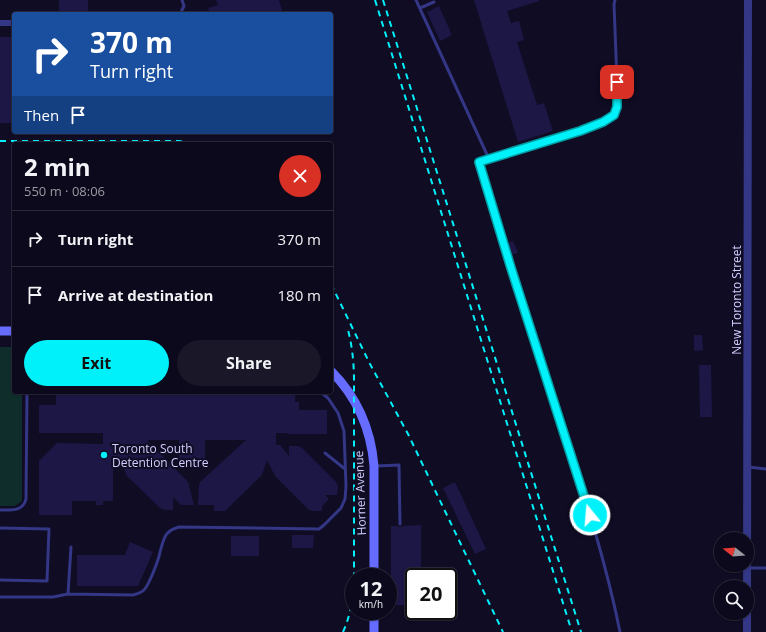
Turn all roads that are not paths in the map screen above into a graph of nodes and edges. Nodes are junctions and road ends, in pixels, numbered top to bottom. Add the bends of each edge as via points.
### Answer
1 (182, 0) edge
2 (416, 0) edge
3 (615, 0) edge
4 (748, 0) edge
5 (434, 2) dead end
6 (420, 8) junction
7 (181, 12) edge
8 (0, 23) edge
9 (12, 23) edge
10 (489, 159) junction
11 (12, 330) edge
12 (0, 331) edge
13 (333, 373) edge
14 (27, 394) edge
15 (323, 394) dead end
16 (325, 453) dead end
17 (374, 466) junction
18 (747, 467) junction
19 (766, 468) edge
20 (345, 469) junction
21 (0, 510) edge
22 (400, 524) dead end
23 (0, 528) edge
24 (747, 532) edge
25 (70, 547) dead end
26 (374, 568) edge
27 (754, 568) edge
28 (766, 568) edge
29 (0, 580) edge
30 (68, 594) junction
31 (0, 597) edge
32 (374, 620) edge
33 (747, 620) edge
34 (374, 632) edge
35 (620, 632) edge
36 (747, 632) edge

1 - 7 lane via 184,6
2 - 6 lane
3 - 10 lane via 617,107 614,115 589,128
4 - 18 street, New Toronto Street
5 - 6 lane
6 - 10 lane
8 - 9 street
10 - 35 lane via 479,162 594,530 613,596
11 - 12 main road
13 - 17 main road, Horner Avenue via 347,390 363,417 372,447
14 - 21 lane via 25,504 18,509
15 - 20 lane via 338,413 344,431
16 - 20 lane
17 - 22 lane via 399,465
17 - 26 main road, Horner Avenue
18 - 19 lane
18 - 24 street, New Toronto Street
20 - 30 lane via 345,499 341,508 319,528 179,527 166,533 147,585 139,593
23 - 29 lane via 49,529 48,581
25 - 30 lane
27 - 28 lane
30 - 31 lane via 53,597
32 - 34 main road
33 - 36 street

